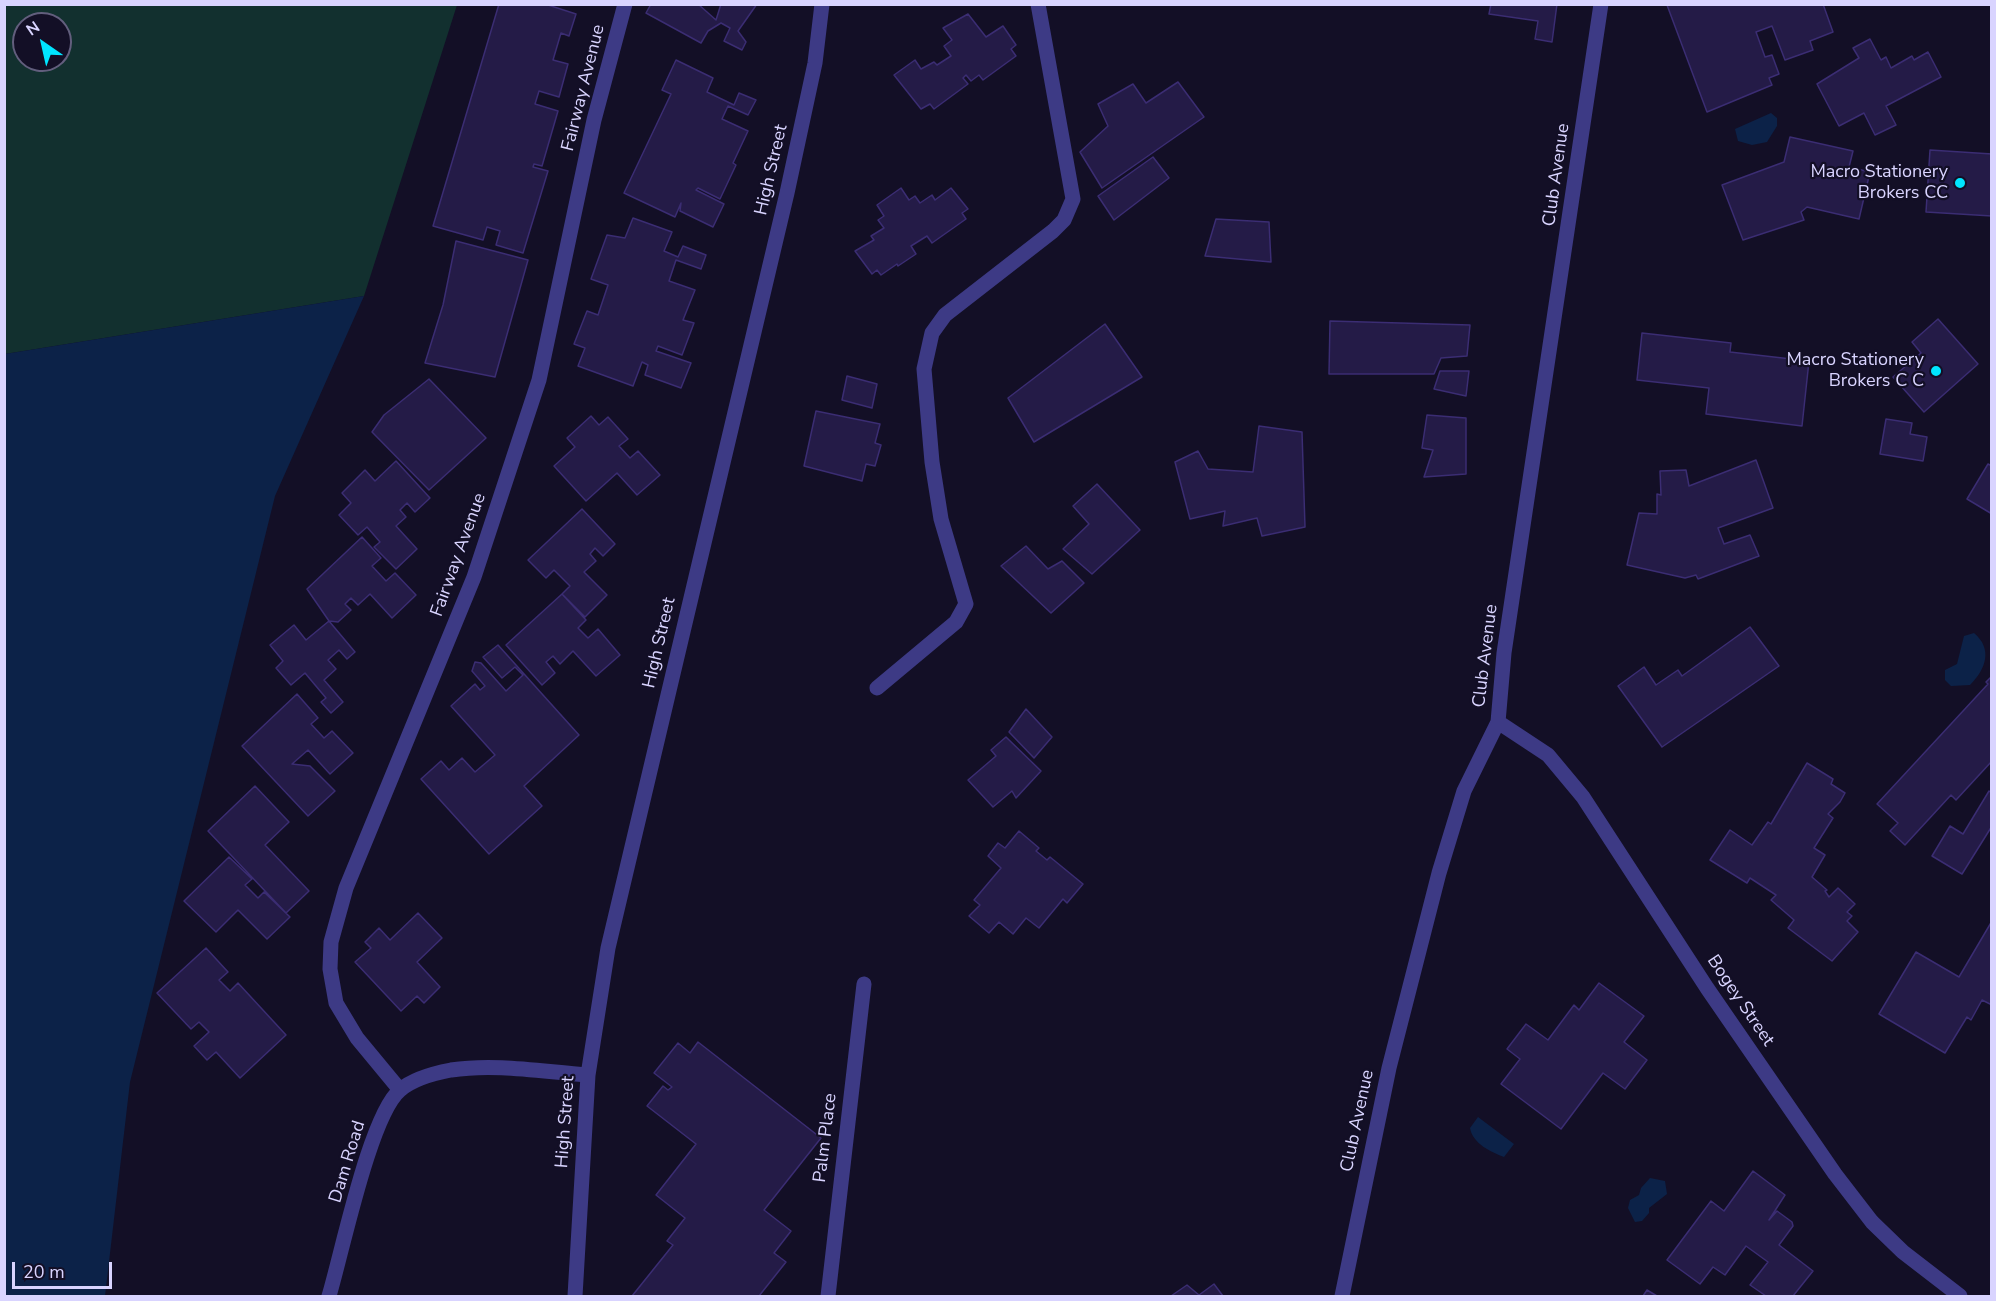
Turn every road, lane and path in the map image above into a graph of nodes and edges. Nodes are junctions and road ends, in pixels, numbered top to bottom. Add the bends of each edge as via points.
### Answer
1 (625, 4) edge
2 (822, 4) edge
3 (1038, 4) edge
4 (1601, 4) edge
5 (877, 688) dead end
6 (1498, 722) junction
7 (864, 984) dead end
8 (588, 1075) junction
9 (400, 1090) junction
10 (329, 1296) edge
11 (575, 1296) edge
12 (828, 1296) edge
13 (1342, 1296) edge
14 (1960, 1296) edge

1 - 9 street, Fairway Avenue via 594,120 538,380 474,578 346,888 331,942 330,969 336,1003 357,1038
2 - 8 street, High Street via 815,63 787,194 608,948
3 - 5 street via 1073,199 1064,220 1053,231 945,315 932,333 924,369 932,462 941,519 966,604 956,622
4 - 6 street, Club Avenue via 1504,653
6 - 13 street, Club Avenue via 1464,791 1439,873 1389,1068
6 - 14 street, Bogey Street via 1548,756 1583,797 1707,988 1872,1222 1903,1252
7 - 12 street, Palm Place
8 - 9 street via 452,1070
8 - 11 street, High Street
9 - 10 street, Dam Road via 373,1136

